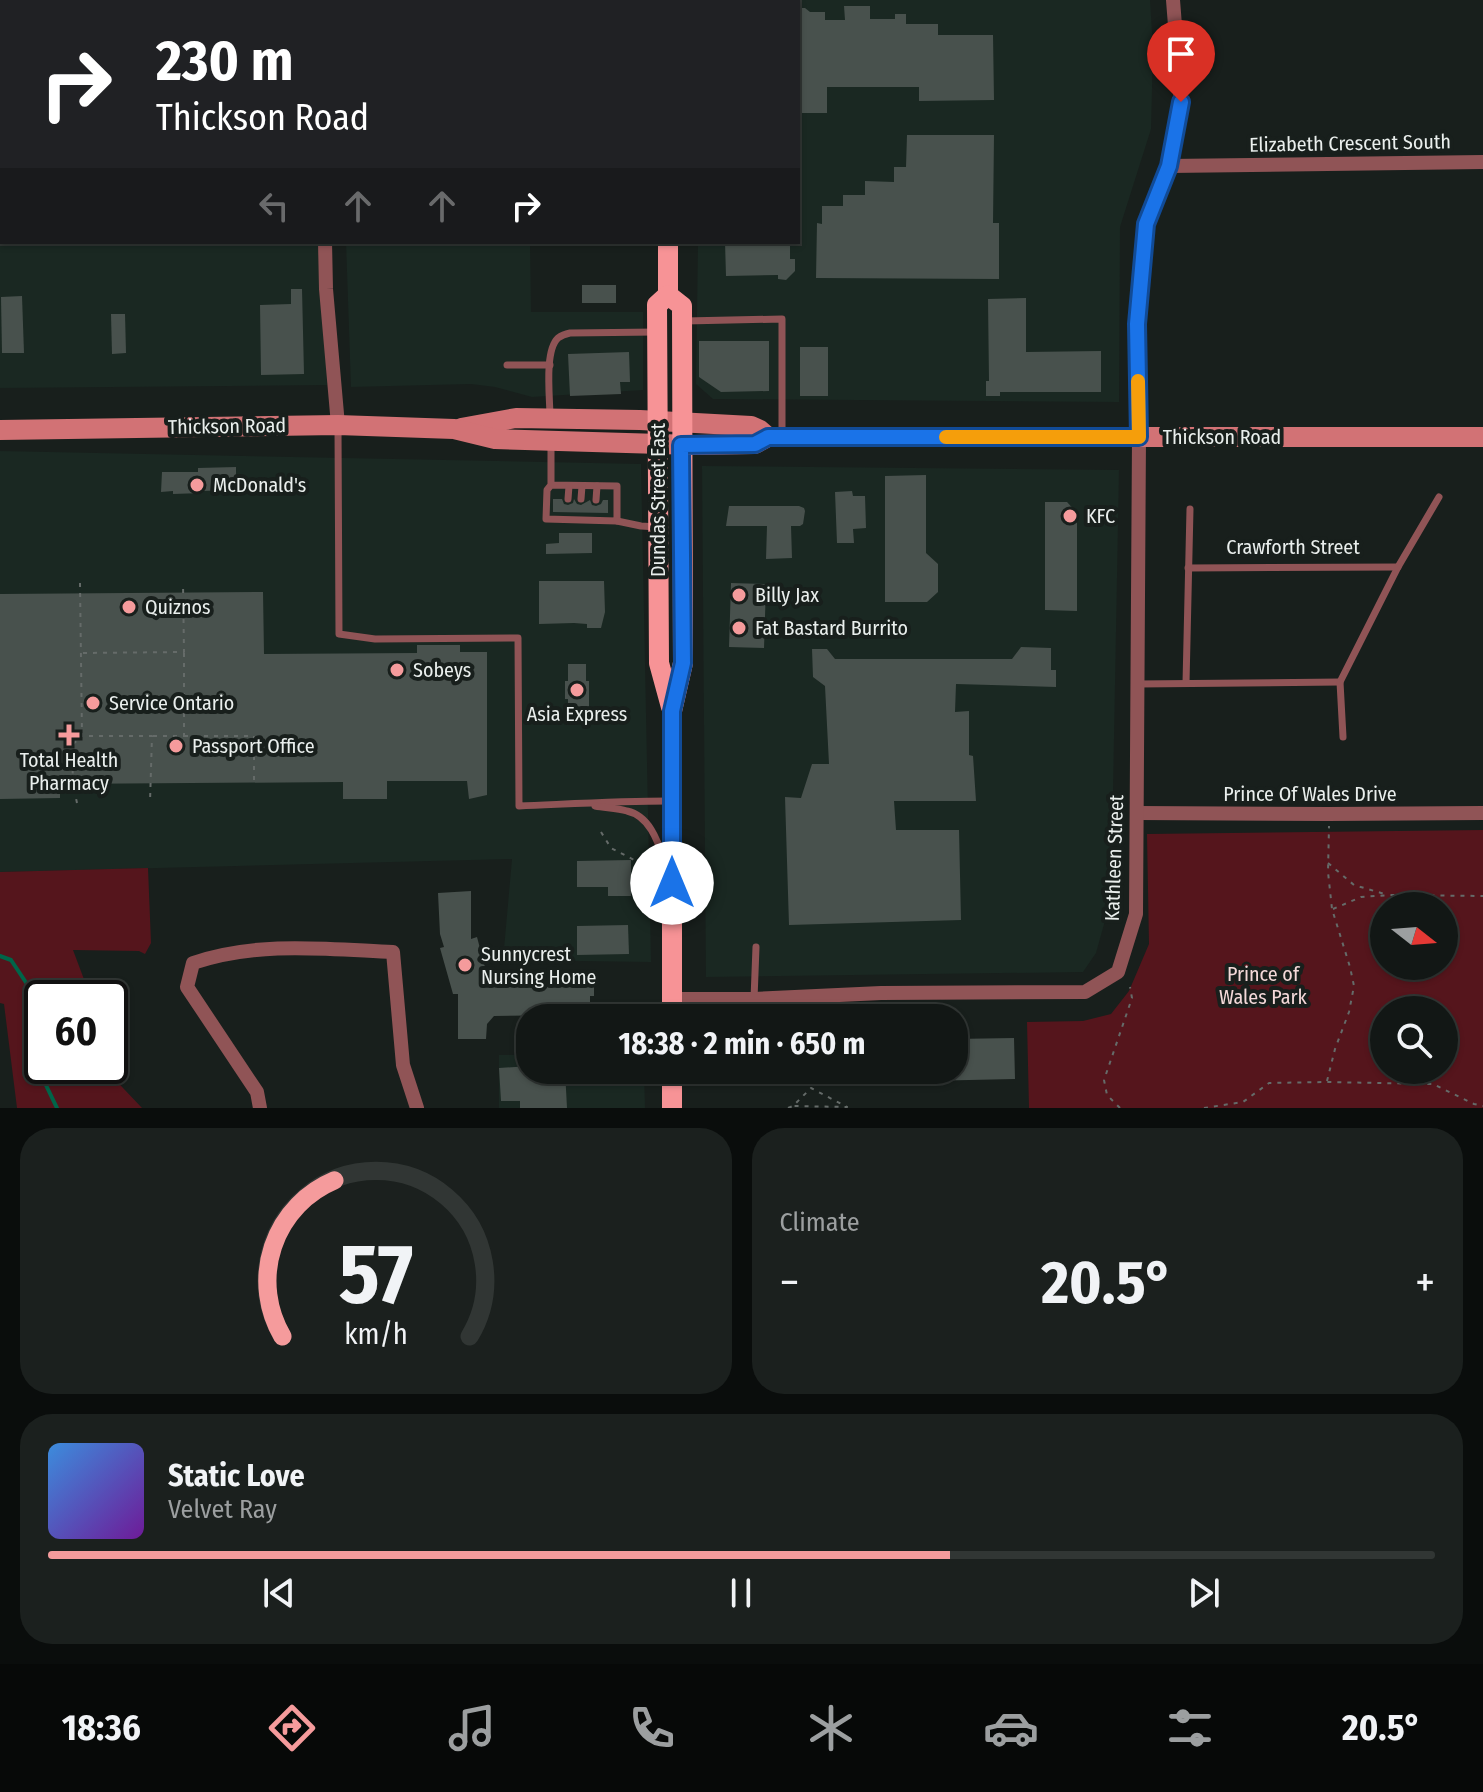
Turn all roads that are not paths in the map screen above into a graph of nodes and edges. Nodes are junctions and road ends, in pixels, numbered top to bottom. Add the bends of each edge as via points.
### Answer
1 (1173, 0) edge
2 (1483, 162) edge
3 (1169, 166) junction
4 (325, 244) edge
5 (668, 244) edge
6 (668, 295) junction
7 (682, 321) junction
8 (658, 332) junction
9 (507, 365) dead end
10 (550, 365) junction
11 (550, 419) junction
12 (658, 421) junction
13 (681, 423) junction
14 (338, 425) junction
15 (454, 429) junction
16 (0, 430) edge
17 (775, 437) junction
18 (1139, 437) junction
19 (1483, 437) edge
20 (551, 441) junction
21 (658, 444) junction
22 (681, 445) junction
23 (551, 485) junction
24 (569, 486) junction
25 (582, 486) junction
26 (597, 486) junction
27 (1439, 497) dead end
28 (568, 499) dead end
29 (581, 499) dead end
30 (596, 500) dead end
31 (1190, 509) dead end
32 (617, 521) junction
33 (657, 527) junction
34 (1398, 567) junction
35 (1188, 568) junction
36 (1340, 682) junction
37 (1186, 683) junction
38 (1136, 684) junction
39 (672, 711) junction
40 (1343, 737) dead end
41 (672, 801) junction
42 (589, 804) junction
43 (1137, 813) junction
44 (1483, 813) edge
45 (663, 885) junction
46 (756, 947) dead end
47 (754, 999) junction
48 (672, 1004) edge
49 (708, 1004) edge
50 (672, 1084) edge
51 (260, 1108) edge
52 (417, 1108) edge
53 (672, 1108) edge

1 - 3 street via 1181,102
2 - 3 street, Elizabeth Crescent South
3 - 18 street via 1146,224 1137,324
4 - 14 street
5 - 6 main road, Dundas Street East
6 - 7 main road, Dundas Street East via 682,306
6 - 8 main road, Dundas Street East via 657,305
7 - 13 main road, Dundas Street East
7 - 17 lane via 782,319
8 - 10 lane via 560,336
8 - 12 main road, Dundas Street East
9 - 10 lane
10 - 11 lane
11 - 12 main road, Thickson Road
11 - 15 main road, Thickson Road via 516,418
12 - 13 main road, Thickson Road
12 - 21 main road, Dundas Street East
13 - 17 main road, Thickson Road via 751,426
13 - 22 main road, Dundas Street East
14 - 15 main road, Thickson Road
14 - 16 main road, Thickson Road
14 - 42 lane via 339,634 375,639 518,638 519,806
15 - 20 main road, Thickson Road via 495,439
17 - 18 main road, Thickson Road
17 - 22 main road, Thickson Road via 755,444
18 - 19 main road, Thickson Road
18 - 38 street, Kathleen Street
20 - 21 main road, Thickson Road
20 - 23 lane
21 - 22 main road, Thickson Road
21 - 33 main road, Dundas Street East
22 - 39 main road, Dundas Street East via 683,663
23 - 24 lane
23 - 32 lane via 546,519
24 - 25 lane
24 - 28 lane
25 - 26 lane
25 - 29 lane
26 - 30 lane
26 - 32 lane via 617,486
27 - 34 lane
31 - 35 lane
32 - 33 lane
33 - 39 main road, Dundas Street East via 659,663
34 - 35 lane, Crawforth Street
34 - 36 lane
35 - 37 lane
36 - 37 lane
36 - 40 lane
37 - 38 lane
38 - 43 street, Kathleen Street
39 - 41 main road, Dundas Street East
41 - 42 lane
41 - 45 main road, Dundas Street East
42 - 45 lane via 641,817 659,846
43 - 44 street, Prince Of Wales Drive
43 - 47 street, Kathleen Street via 1136,914 1124,956 1118,972 1085,992
45 - 48 main road, Dundas Street East
46 - 47 lane
47 - 49 street, Kathleen Street
50 - 53 main road
51 - 52 street via 257,1092 187,987 193,963 219,954 283,947 393,952 403,1065

